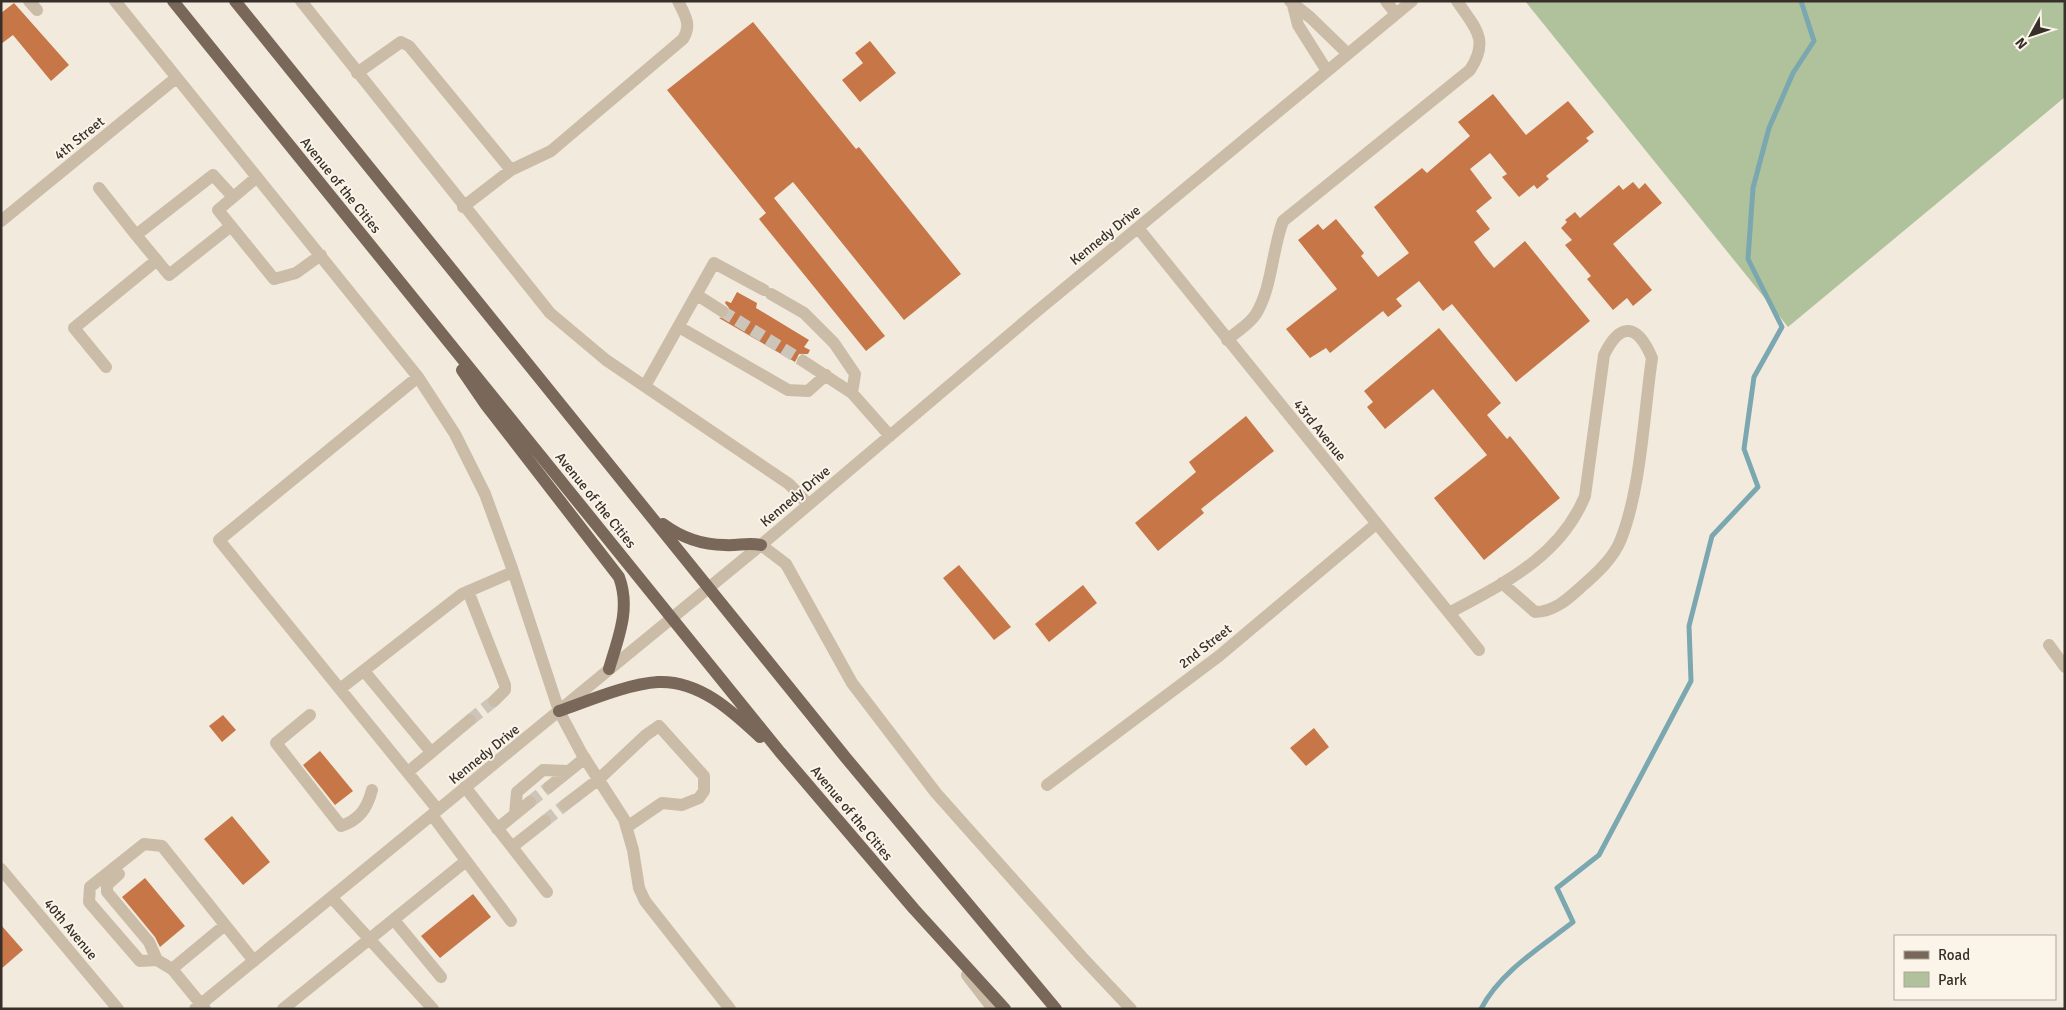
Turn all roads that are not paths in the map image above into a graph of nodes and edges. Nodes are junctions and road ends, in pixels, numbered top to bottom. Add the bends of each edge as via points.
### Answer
1 (114, 1) edge
2 (173, 1) edge
3 (235, 1) edge
4 (301, 1) edge
5 (678, 1) edge
6 (1386, 1) edge
7 (1412, 1) edge
8 (1457, 1) edge
9 (1291, 3) edge
10 (1396, 14) junction
11 (1348, 54) junction
12 (1327, 72) junction
13 (357, 73) junction
14 (176, 78) junction
15 (511, 170) junction
16 (257, 177) junction
17 (98, 188) dead end
18 (233, 197) junction
19 (464, 207) junction
20 (1, 221) edge
21 (231, 226) junction
22 (1138, 228) junction
23 (136, 235) junction
24 (321, 254) junction
25 (157, 260) junction
26 (697, 295) junction
27 (412, 296) junction
28 (722, 311) tunnel mouth
29 (679, 328) junction
30 (1227, 340) junction
31 (803, 361) tunnel mouth
32 (106, 367) dead end
33 (826, 376) junction
34 (418, 377) junction
35 (645, 386) junction
36 (852, 393) junction
37 (890, 436) junction
38 (808, 504) junction
39 (650, 514) junction
40 (1376, 524) junction
41 (761, 545) junction
42 (514, 572) junction
43 (1502, 582) junction
44 (708, 587) junction
45 (468, 592) junction
46 (1449, 613) junction
47 (672, 618) junction
48 (2049, 646) dead end
49 (1479, 650) dead end
50 (2065, 667) edge
51 (609, 669) junction
52 (364, 671) junction
53 (340, 689) junction
54 (494, 701) tunnel mouth
55 (559, 711) junction
56 (310, 715) dead end
57 (470, 720) tunnel mouth
58 (432, 752) junction
59 (585, 758) junction
60 (568, 771) junction
61 (408, 772) junction
62 (800, 776) junction
63 (599, 779) junction
64 (1047, 785) dead end
65 (549, 787) tunnel mouth
66 (465, 788) junction
67 (372, 790) dead end
68 (530, 802) tunnel mouth
69 (565, 805) tunnel mouth
70 (435, 813) junction
71 (515, 814) junction
72 (545, 821) tunnel mouth
73 (627, 827) junction
74 (497, 829) junction
75 (144, 844) junction
76 (512, 847) junction
77 (466, 862) junction
78 (1, 869) edge
79 (546, 892) dead end
80 (332, 898) junction
81 (394, 920) junction
82 (511, 921) dead end
83 (225, 926) junction
84 (937, 935) junction
85 (369, 939) junction
86 (157, 960) junction
87 (254, 961) junction
88 (172, 969) junction
89 (441, 977) dead end
90 (201, 1007) edge
91 (430, 1008) edge
92 (118, 1009) edge
93 (283, 1009) edge
94 (730, 1009) edge
95 (993, 1009) edge
96 (1005, 1009) edge
97 (1056, 1009) edge
98 (1131, 1009) edge

1 - 14 street
2 - 27 main road, Avenue of the Cities
3 - 39 main road
4 - 13 street
5 - 15 street via 688,21 688,31 683,39 551,151
6 - 10 street
7 - 10 street, Kennedy Drive
8 - 30 street via 1481,42 1478,57 1470,70 1283,221 1256,316
9 - 11 street
9 - 12 street via 1298,24
10 - 11 street, Kennedy Drive
11 - 12 street, Kennedy Drive
12 - 22 street, Kennedy Drive
13 - 15 street via 401,42 409,46
13 - 19 street
14 - 16 street
14 - 20 street, 4th Street
15 - 19 street
16 - 18 street
16 - 24 street
17 - 23 street
18 - 21 street via 218,210
18 - 23 street via 213,175
19 - 35 street via 550,313 606,360
21 - 24 street via 274,279 296,273
21 - 25 street via 168,275
22 - 30 street, 43rd Avenue
22 - 37 street, Kennedy Drive
23 - 25 street
24 - 34 street
25 - 32 street via 74,328
26 - 28 street
26 - 29 street
26 - 36 street via 714,263 804,313 834,343 855,374
27 - 47 main road, Avenue of the Cities
27 - 51 main road via 486,405 619,577 624,590 624,608
29 - 33 street via 788,390 808,391
29 - 35 street
30 - 40 street, 43rd Avenue
31 - 33 street
33 - 36 street
34 - 42 street via 470,462
34 - 53 street via 219,540
35 - 38 street via 789,484
36 - 37 street
37 - 38 street, Kennedy Drive
38 - 41 street, Kennedy Drive
39 - 41 main road via 674,532 696,542 725,546
39 - 44 main road
40 - 46 street, 43rd Avenue
40 - 64 street, 2nd Street via 1219,656
41 - 44 street, Kennedy Drive
41 - 98 street via 786,564 852,683 936,794
42 - 45 street
42 - 55 street
43 - 43 street via 1531,564 1558,540 1576,518 1585,496 1604,355 1611,341 1620,334 1629,330 1636,332 1652,358 1634,489 1621,540 1601,569 1572,596 1548,612 1535,612
43 - 46 street
44 - 47 street, Kennedy Drive
44 - 97 main road
45 - 52 street
45 - 54 street via 505,690
46 - 49 street, 43rd Avenue
47 - 51 street, Kennedy Drive
47 - 62 main road, Avenue of the Cities
48 - 50 street
51 - 55 street, Kennedy Drive
52 - 53 street
52 - 58 street
53 - 61 street
55 - 59 street
55 - 62 main road via 657,682 699,690 747,725
55 - 66 street, Kennedy Drive
56 - 67 street via 276,743 341,826 355,821 368,805
57 - 58 street
58 - 61 street
59 - 60 street
59 - 63 street
60 - 65 street
60 - 71 street via 543,770 517,792
61 - 70 street
62 - 84 main road, Avenue of the Cities
63 - 69 street
63 - 73 street
63 - 73 street via 646,734 659,726 704,776 704,791 698,798 682,805 662,803
66 - 70 street, Kennedy Drive
66 - 74 street
68 - 71 street
70 - 77 street
70 - 80 street, Kennedy Drive
71 - 74 street
72 - 76 street
73 - 94 street via 635,871 645,901
74 - 76 street
75 - 83 street via 162,846
75 - 86 street via 134,861 106,888 149,942
75 - 86 street via 90,887 89,902 140,961
76 - 79 street
77 - 81 street
77 - 82 street
78 - 92 street, 40th Avenue
80 - 85 street
80 - 87 street, Kennedy Drive
81 - 85 street
81 - 89 street
83 - 87 street
83 - 88 street
84 - 95 street
84 - 96 main road, Avenue of the Cities
85 - 91 street
85 - 93 street
86 - 88 street
87 - 90 street, Kennedy Drive
88 - 90 street

